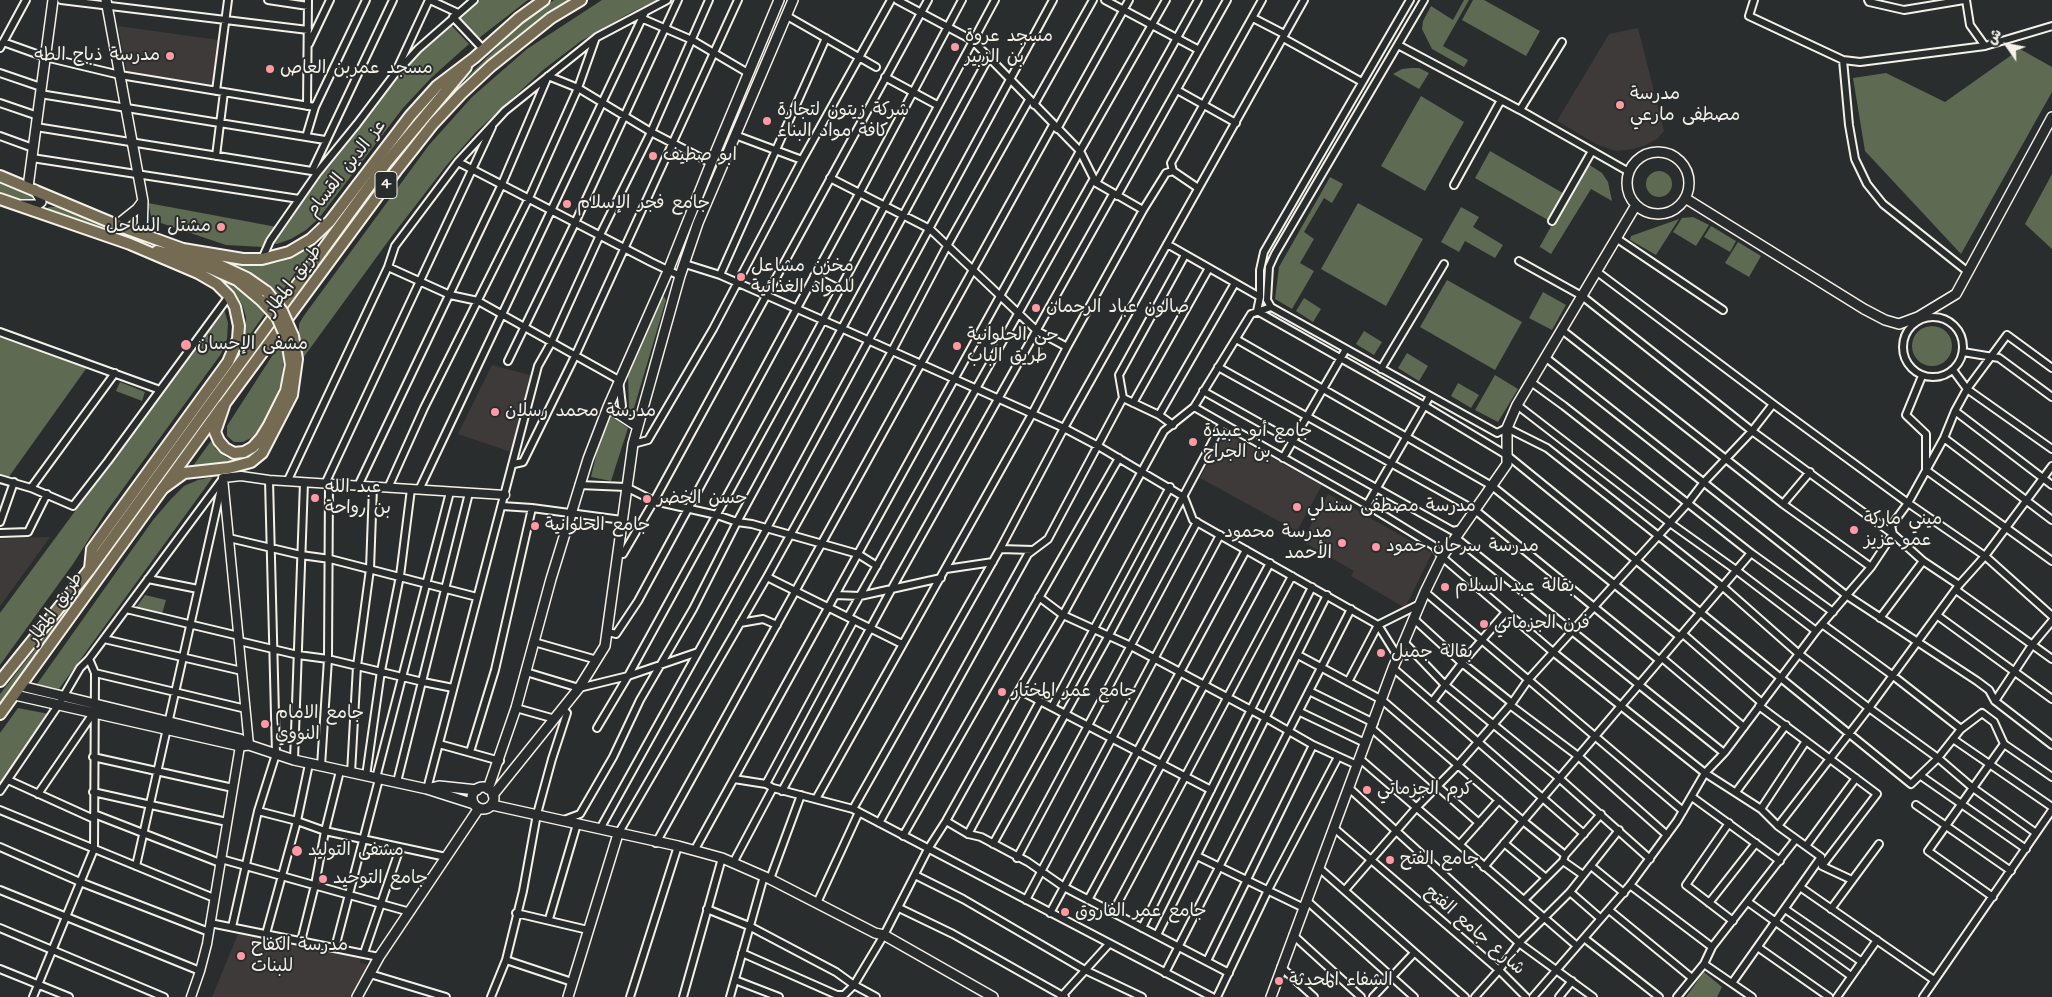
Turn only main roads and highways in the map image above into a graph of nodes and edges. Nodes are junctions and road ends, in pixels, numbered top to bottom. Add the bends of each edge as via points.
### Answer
1 (52, 0) edge
2 (544, 0) edge
3 (581, 0) edge
4 (779, 0) edge
5 (793, 0) edge
6 (107, 3) edge
7 (474, 58) junction
8 (2052, 117) edge
9 (0, 176) edge
10 (32, 189) junction
11 (1685, 198) junction
12 (0, 199) edge
13 (58, 200) junction
14 (143, 201) junction
15 (17, 205) junction
16 (1636, 205) junction
17 (49, 216) junction
18 (116, 225) junction
19 (142, 234) junction
20 (130, 244) junction
21 (184, 249) junction
22 (265, 296) junction
23 (290, 338) junction
24 (225, 403) junction
25 (608, 407) junction
26 (637, 426) junction
27 (162, 489) junction
28 (90, 569) junction
29 (0, 681) edge
30 (18, 690) junction
31 (0, 714) edge
32 (427, 789) junction
33 (477, 790) junction
34 (491, 796) junction
35 (476, 806) junction
36 (618, 834) junction
37 (356, 997) edge
38 (568, 997) edge
39 (992, 997) edge
40 (1271, 997) edge

1 - 10 main road via 33,148
2 - 7 main road, طريق المطار / 4
3 - 24 main road, طريق المطار / 4 via 551,18 491,66 433,124
4 - 25 main road via 668,271
5 - 26 main road via 698,222
6 - 14 main road
7 - 21 main road, عز الدين القسام / 4 via 437,86 410,116 330,221 311,239 289,252 262,259
7 - 28 main road, طريق المطار via 386,163
8 - 11 main road via 1956,294 1918,317 1898,324 1864,309
9 - 10 main road, عز الدين القسام
10 - 13 main road, عز الدين القسام
10 - 15 main road via 40,202 37,205
11 - 16 main road via 1662,214 1653,214
11 - 16 main road via 1689,178 1680,160 1661,152 1646,154 1634,163 1629,172 1627,190
12 - 15 main road
13 - 17 main road via 44,208
13 - 18 main road, عز الدين القسام
14 - 18 main road
14 - 19 main road
15 - 17 main road
16 - 40 main road via 1517,405 1507,428 1507,464 1442,557 1425,592 1393,668
17 - 20 main road
18 - 19 main road, عز الدين القسام
19 - 21 main road, عز الدين القسام
20 - 22 main road via 189,259
20 - 28 main road via 217,284 235,307 238,339 228,362 92,549
21 - 22 main road via 247,278
22 - 23 main road, bridge
23 - 24 main road, 4 via 291,365 286,391 261,438 244,452 234,453 225,448 215,432
23 - 27 main road via 297,359 292,395 262,453 251,462 229,468 184,473
24 - 27 main road, طريق المطار
25 - 26 main road
25 - 34 main road via 570,514
26 - 34 main road via 605,646 579,688
27 - 30 main road, طريق المطار
28 - 29 main road, طريق المطار
30 - 31 main road, طريق المطار
30 - 32 main road via 168,726 240,739 245,746 294,760
32 - 33 main road via 439,786
32 - 35 main road
33 - 34 main road via 481,788
33 - 35 main road via 473,796
34 - 35 main road via 486,808
34 - 36 main road via 537,814
35 - 37 main road
36 - 38 main road
36 - 39 main road via 722,858 884,935

